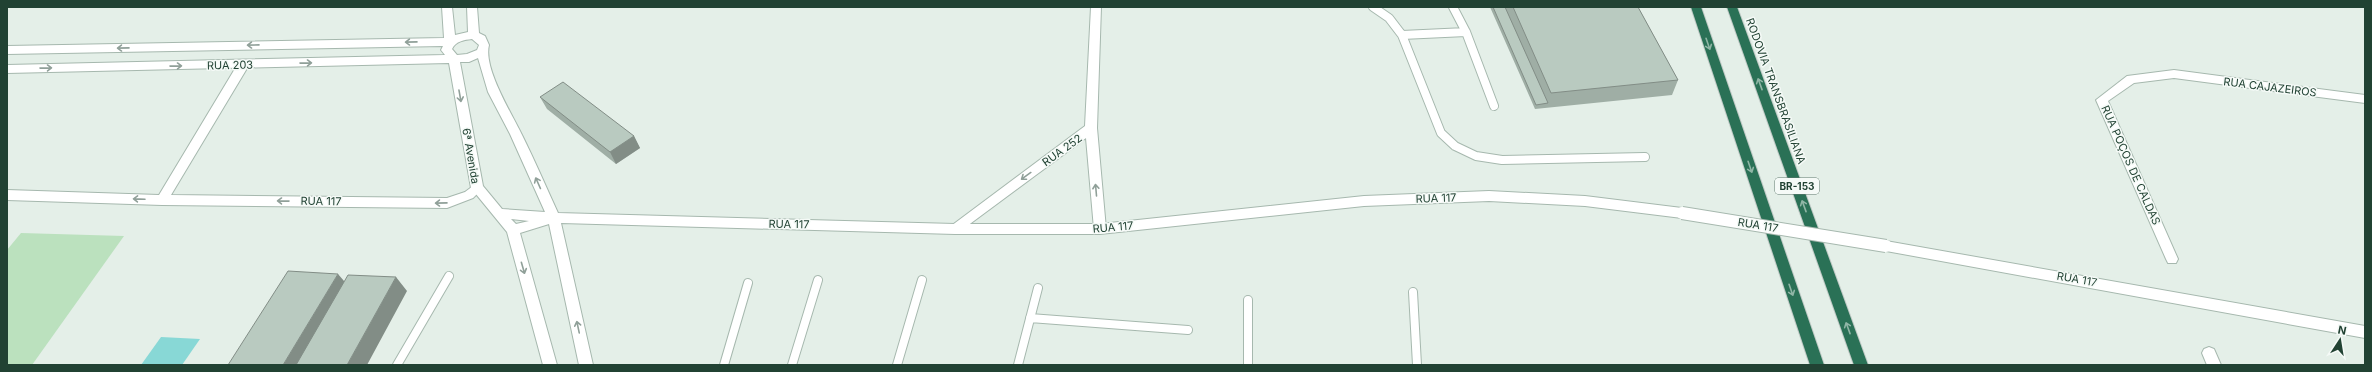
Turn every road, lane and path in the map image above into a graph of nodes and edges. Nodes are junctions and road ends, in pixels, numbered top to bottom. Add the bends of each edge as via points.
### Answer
1 (447, 7) edge
2 (472, 7) edge
3 (1096, 7) edge
4 (1373, 7) edge
5 (1453, 7) edge
6 (1696, 7) edge
7 (1732, 7) edge
8 (1466, 32) junction
9 (474, 35) junction
10 (1402, 35) junction
11 (450, 42) junction
12 (7, 50) edge
13 (482, 52) junction
14 (454, 58) junction
15 (243, 64) junction
16 (7, 69) edge
17 (2174, 74) joint
18 (2365, 99) edge
19 (1494, 106) dead end
20 (1091, 128) junction
21 (1645, 157) dead end
22 (477, 188) junction
23 (7, 195) edge
24 (162, 200) junction
25 (497, 213) junction
26 (554, 218) junction
27 (955, 229) junction
28 (1100, 229) junction
29 (512, 230) junction
30 (2172, 259) dead end
31 (449, 276) dead end
32 (818, 280) dead end
33 (922, 280) dead end
34 (748, 283) dead end
35 (1038, 288) dead end
36 (1413, 292) dead end
37 (1248, 300) dead end
38 (1030, 318) junction
39 (1188, 330) dead end
40 (2365, 332) edge
41 (397, 365) edge
42 (550, 365) edge
43 (586, 365) edge
44 (724, 365) edge
45 (792, 365) edge
46 (897, 365) edge
47 (1018, 365) edge
48 (1248, 365) edge
49 (1417, 365) edge
50 (1817, 365) edge
51 (1861, 365) edge

1 - 11 street, 6ª Avenida
2 - 9 street
3 - 20 street, RUA 252
4 - 10 lane via 1389,18
5 - 8 lane
6 -> 50 highway, BR-153
51 -> 7 highway, RODOVIA TRANSBRASILIANA / BR-153
8 - 10 lane
8 - 19 lane
9 - 11 street via 463,36
9 - 13 street via 484,45
10 - 21 lane via 1441,133 1455,146 1476,156 1502,160
11 -> 12 street, RUA 203
11 - 14 street, 6ª Avenida via 446,50
13 - 14 street via 469,58
26 -> 13 street via 494,92
15 -> 14 street, RUA 203
14 -> 22 street, 6ª Avenida
16 -> 15 street, RUA 203
15 - 24 street
17 - 18 street, RUA CAJAZEIROS
17 - 30 street, RUA POÇOS DE CALDAS via 2131,79 2102,100
20 -> 27 street, RUA 252
28 -> 20 street
22 -> 24 street, RUA 117 via 469,195 447,203
22 - 25 street, 6ª Avenida
24 -> 23 street, RUA 117
25 - 26 street, RUA 117
25 - 29 street, 6ª Avenida
26 - 27 street, RUA 117
26 - 29 street
43 -> 26 street
27 - 28 street, RUA 117
28 - 40 street, RUA 117, bridge via 1364,201 1489,196 1585,201 1682,213 1886,246
29 -> 42 street, 6ª Avenida
31 - 41 lane
32 - 45 lane
33 - 46 lane
34 - 44 lane
35 - 38 lane
36 - 49 lane
37 - 48 lane
38 - 39 lane
38 - 47 lane

